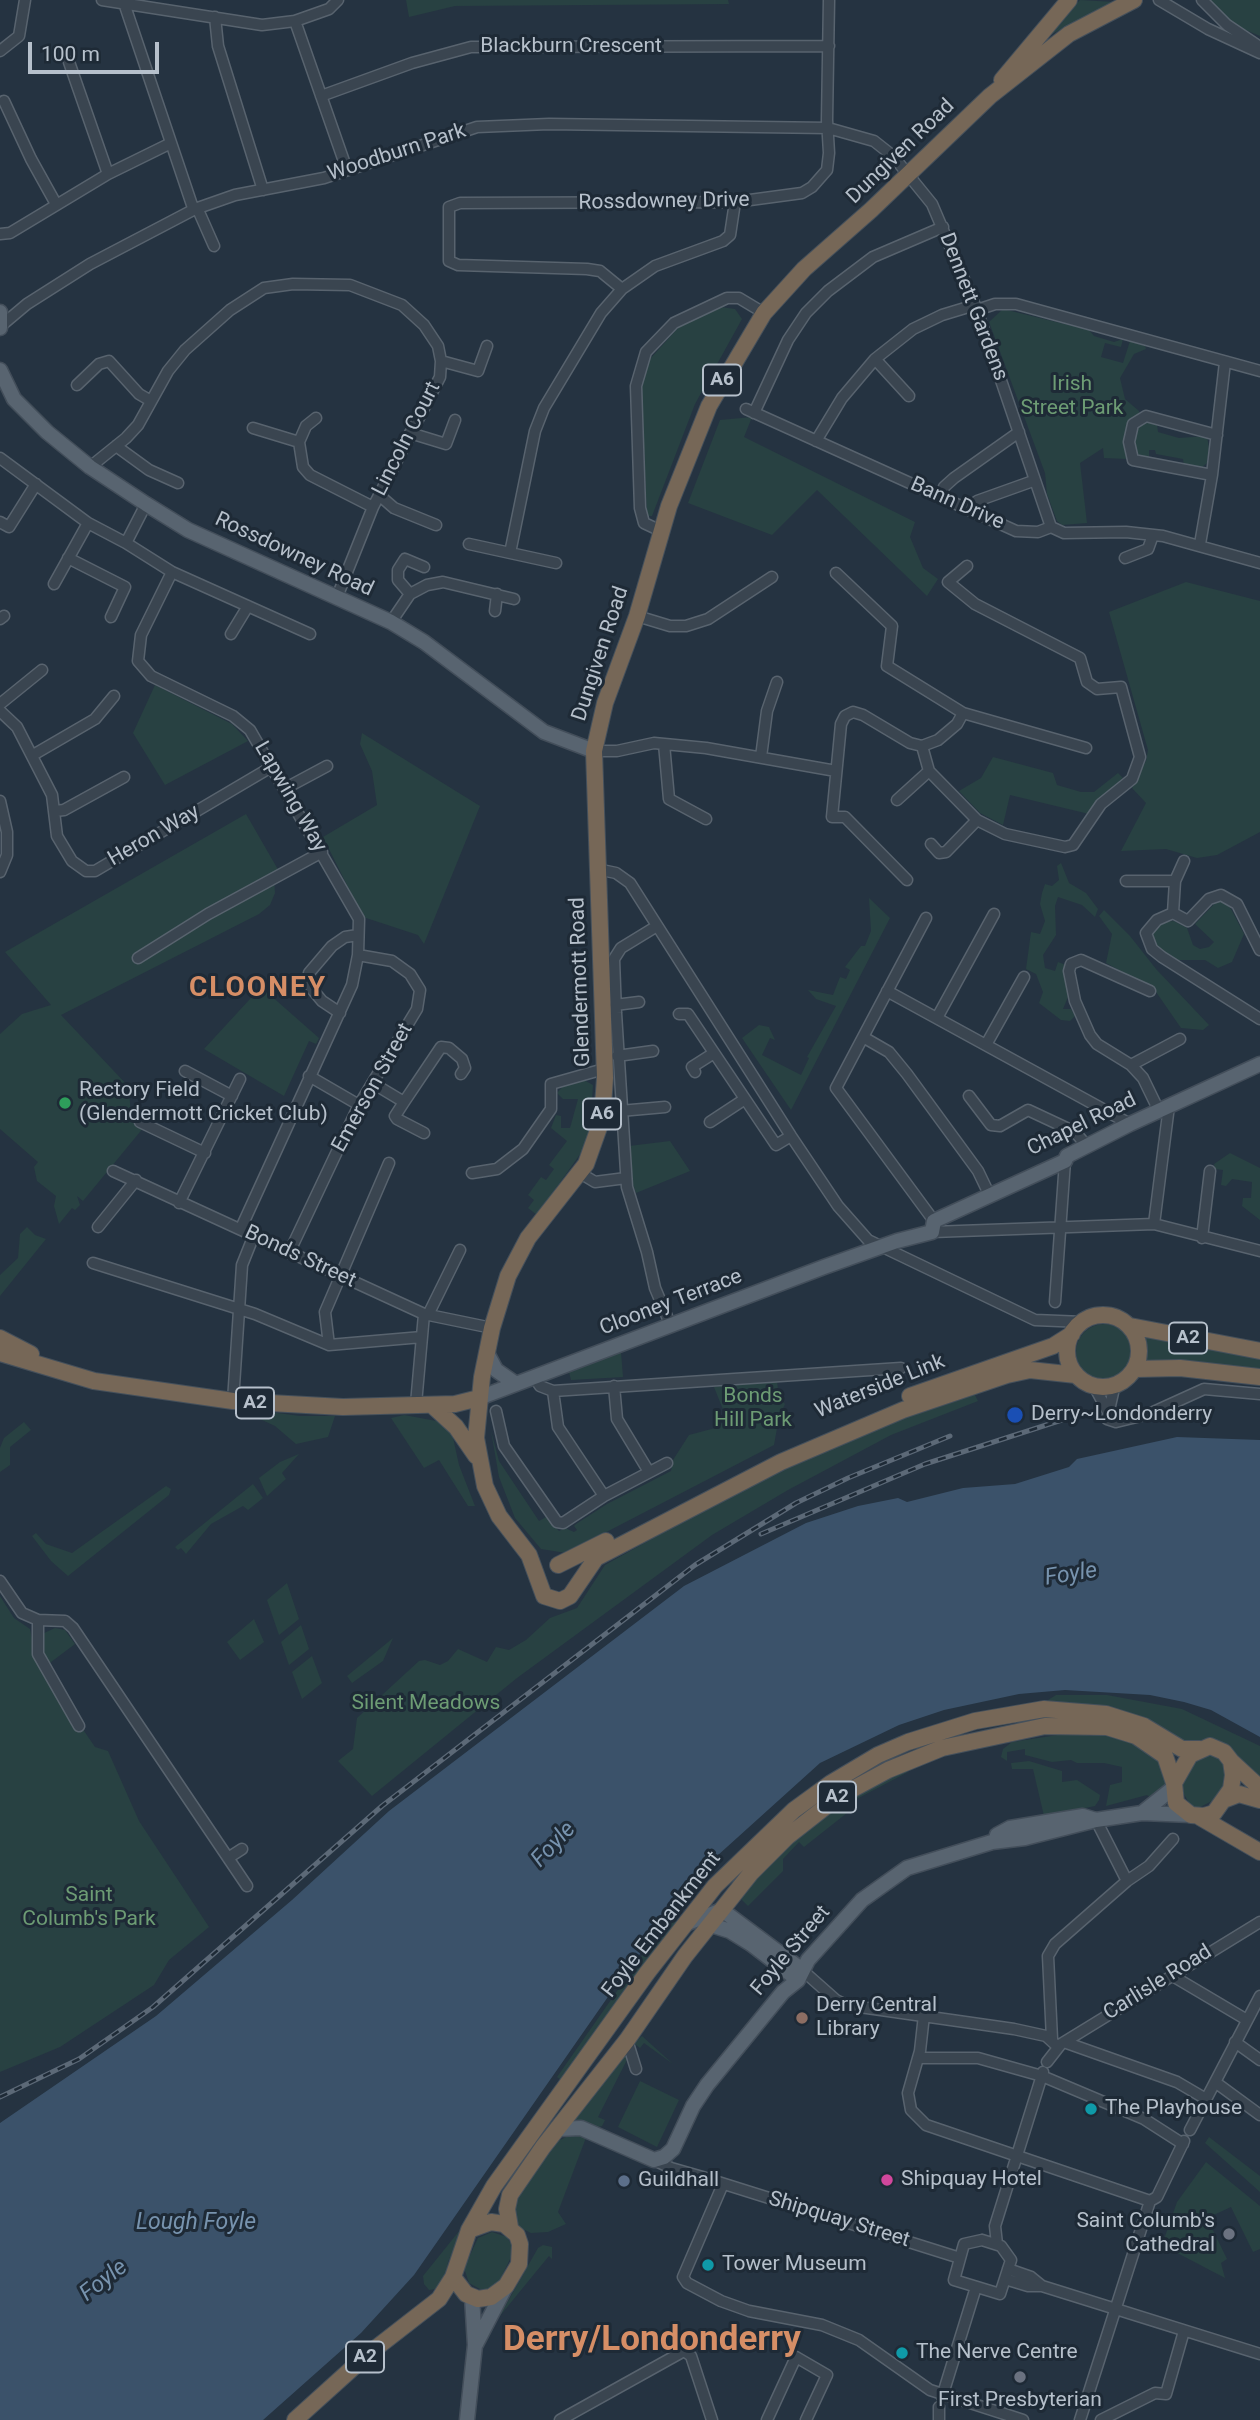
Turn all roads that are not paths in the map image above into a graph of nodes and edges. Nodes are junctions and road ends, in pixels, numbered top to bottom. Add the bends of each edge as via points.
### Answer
1 (25, 0) edge
2 (102, 0) edge
3 (338, 0) edge
4 (829, 0) edge
5 (1069, 0) edge
6 (1134, 0) edge
7 (1159, 0) edge
8 (1202, 0) edge
9 (124, 3) junction
10 (215, 17) junction
11 (295, 21) junction
12 (829, 46) junction
13 (1260, 47) edge
14 (0, 51) edge
15 (1260, 53) edge
16 (69, 62) dead end
17 (321, 96) junction
18 (990, 96) junction
19 (5, 101) dead end
20 (828, 128) junction
21 (169, 144) junction
22 (347, 170) junction
23 (108, 174) junction
24 (907, 174) junction
25 (263, 190) junction
26 (736, 202) junction
27 (56, 204) junction
28 (195, 209) junction
29 (943, 226) junction
30 (0, 235) edge
31 (214, 246) dead end
32 (622, 289) junction
33 (27, 304) junction
34 (976, 308) junction
35 (764, 313) junction
36 (0, 318) edge
37 (487, 346) dead end
38 (875, 359) junction
39 (441, 361) junction
40 (1225, 362) junction
41 (0, 370) edge
42 (1260, 371) edge
43 (77, 384) dead end
44 (909, 396) dead end
45 (151, 401) junction
46 (316, 418) dead end
47 (455, 420) dead end
48 (253, 428) dead end
49 (1019, 432) junction
50 (410, 433) junction
51 (1217, 435) junction
52 (816, 441) junction
53 (299, 442) junction
54 (116, 446) junction
55 (0, 458) edge
56 (90, 467) junction
57 (1212, 475) junction
58 (1033, 481) junction
59 (178, 483) dead end
60 (36, 484) junction
61 (379, 495) junction
62 (941, 498) junction
63 (146, 504) junction
64 (373, 507) junction
65 (973, 512) junction
66 (0, 522) edge
67 (88, 523) junction
68 (436, 525) dead end
69 (1051, 527) junction
70 (661, 531) junction
71 (1153, 535) junction
72 (126, 543) junction
73 (469, 544) dead end
74 (1200, 544) junction
75 (510, 553) junction
76 (68, 558) junction
77 (1125, 558) dead end
78 (556, 563) dead end
79 (1260, 563) edge
80 (967, 566) dead end
81 (424, 567) dead end
82 (172, 572) junction
83 (836, 573) dead end
84 (772, 577) dead end
85 (54, 584) dead end
86 (410, 594) junction
87 (497, 594) junction
88 (337, 597) junction
89 (514, 599) dead end
90 (248, 606) junction
91 (495, 611) dead end
92 (637, 616) junction
93 (111, 617) dead end
94 (391, 622) junction
95 (231, 634) dead end
96 (310, 634) dead end
97 (42, 670) dead end
98 (778, 682) dead end
99 (114, 696) dead end
100 (0, 704) edge
101 (0, 711) edge
102 (963, 713) junction
103 (664, 744) junction
104 (922, 746) junction
105 (1086, 748) dead end
106 (594, 751) junction
107 (33, 755) junction
108 (761, 757) junction
109 (273, 766) junction
110 (327, 766) dead end
111 (836, 771) junction
112 (929, 771) junction
113 (124, 777) dead end
114 (286, 788) junction
115 (897, 800) dead end
116 (0, 801) edge
117 (55, 811) junction
118 (706, 820) dead end
119 (977, 820) junction
120 (931, 844) dead end
121 (322, 852) junction
122 (1184, 861) dead end
123 (597, 869) junction
124 (0, 872) edge
125 (907, 880) dead end
126 (1126, 881) dead end
127 (1175, 881) junction
128 (1173, 913) junction
129 (994, 914) dead end
130 (926, 919) dead end
131 (657, 926) junction
132 (358, 935) junction
133 (1260, 950) edge
134 (358, 955) junction
135 (138, 958) dead end
136 (1024, 977) dead end
137 (887, 991) junction
138 (1150, 991) dead end
139 (639, 1002) dead end
140 (615, 1005) junction
141 (709, 1005) junction
142 (340, 1013) junction
143 (679, 1014) dead end
144 (938, 1016) junction
145 (691, 1018) junction
146 (1260, 1019) edge
147 (863, 1038) junction
148 (1180, 1039) dead end
149 (987, 1043) junction
150 (653, 1051) dead end
151 (714, 1053) junction
152 (617, 1056) junction
153 (1130, 1065) junction
154 (1260, 1065) edge
155 (604, 1069) junction
156 (185, 1071) dead end
157 (695, 1072) dead end
158 (461, 1074) dead end
159 (309, 1076) junction
160 (240, 1079) dead end
161 (374, 1084) junction
162 (232, 1096) junction
163 (969, 1096) dead end
164 (745, 1099) junction
165 (404, 1102) junction
166 (359, 1105) junction
167 (665, 1107) dead end
168 (1164, 1109) junction
169 (620, 1111) junction
170 (140, 1122) dead end
171 (710, 1122) dead end
172 (1130, 1124) junction
173 (424, 1133) dead end
174 (791, 1136) junction
175 (1087, 1146) junction
176 (205, 1153) junction
177 (1065, 1161) junction
178 (389, 1163) dead end
179 (113, 1171) dead end
180 (1210, 1171) dead end
181 (471, 1173) dead end
182 (580, 1173) junction
183 (626, 1178) junction
184 (136, 1180) junction
185 (989, 1194) junction
186 (179, 1203) junction
187 (1154, 1224) junction
188 (933, 1226) junction
189 (98, 1227) dead end
190 (240, 1228) junction
191 (1061, 1228) junction
192 (254, 1235) junction
193 (911, 1236) junction
194 (1202, 1238) junction
195 (878, 1248) junction
196 (460, 1250) dead end
197 (1260, 1251) edge
198 (289, 1253) junction
199 (905, 1260) junction
200 (93, 1263) dead end
201 (341, 1276) junction
202 (1055, 1302) dead end
203 (239, 1311) junction
204 (426, 1315) junction
205 (671, 1326) junction
206 (1130, 1326) junction
207 (492, 1328) junction
208 (1078, 1328) junction
209 (422, 1337) junction
210 (328, 1345) junction
211 (1, 1349) edge
212 (1260, 1351) edge
213 (487, 1353) junction
214 (901, 1368) dead end
215 (1135, 1368) junction
216 (1076, 1375) junction
217 (534, 1377) junction
218 (1260, 1377) edge
219 (516, 1384) junction
220 (614, 1386) junction
221 (1094, 1386) junction
222 (552, 1391) junction
223 (1114, 1391) junction
224 (1260, 1394) edge
225 (479, 1398) junction
226 (233, 1401) junction
227 (424, 1405) junction
228 (496, 1411) dead end
229 (1107, 1416) junction
230 (1126, 1419) junction
231 (479, 1461) junction
232 (667, 1464) dead end
233 (649, 1472) junction
234 (604, 1496) junction
235 (529, 1555) junction
236 (556, 1565) junction
237 (0, 1581) edge
238 (539, 1581) junction
239 (575, 1585) junction
240 (38, 1620) junction
241 (79, 1726) dead end
242 (1200, 1749) junction
243 (1231, 1761) junction
244 (1173, 1786) junction
245 (1260, 1788) edge
246 (1260, 1800) edge
247 (1225, 1801) junction
248 (1142, 1813) junction
249 (1194, 1816) junction
250 (1096, 1821) junction
251 (1234, 1838) junction
252 (1173, 1839) dead end
253 (242, 1849) dead end
254 (1260, 1852) edge
255 (228, 1858) junction
256 (1124, 1884) junction
257 (247, 1886) dead end
258 (722, 1910) junction
259 (1260, 1922) edge
260 (711, 1925) junction
261 (682, 1926) junction
262 (800, 1975) junction
263 (1171, 1975) junction
264 (1260, 1996) edge
265 (924, 2015) junction
266 (1247, 2020) junction
267 (1054, 2038) junction
268 (627, 2040) junction
269 (1235, 2042) junction
270 (918, 2058) junction
271 (1260, 2060) edge
272 (636, 2069) dead end
273 (1044, 2070) junction
274 (1215, 2082) junction
275 (1206, 2099) junction
276 (1260, 2115) edge
277 (581, 2128) junction
278 (558, 2129) junction
279 (1190, 2130) dead end
280 (543, 2147) junction
281 (673, 2149) junction
282 (1017, 2156) junction
283 (654, 2160) junction
284 (677, 2170) junction
285 (718, 2182) junction
286 (1150, 2201) junction
287 (995, 2226) junction
288 (510, 2227) junction
289 (469, 2230) junction
290 (982, 2240) junction
291 (997, 2244) junction
292 (960, 2258) junction
293 (1007, 2274) junction
294 (453, 2277) junction
295 (506, 2286) junction
296 (976, 2287) junction
297 (469, 2296) junction
298 (439, 2298) junction
299 (1113, 2309) junction
300 (1184, 2331) junction
301 (475, 2345) junction
302 (1260, 2354) edge
303 (941, 2399) junction
304 (295, 2420) edge
305 (467, 2420) edge
306 (561, 2420) edge
307 (712, 2420) edge
308 (767, 2420) edge
309 (806, 2420) edge
310 (939, 2420) edge
311 (1023, 2420) edge
312 (1080, 2420) edge
313 (1101, 2420) edge

1 - 14 street via 19,36
2 - 9 street
3 - 11 street via 329,9
4 - 12 street
5 - 18 highway, Dungiven Road / A6 via 1019,55
6 - 18 highway, Dungiven Road / A6 via 1069,34
7 - 15 street
8 - 13 street via 1213,14
9 - 10 street
9 - 21 street
10 - 11 street via 262,25
10 - 25 street via 218,46
11 - 17 street
12 - 17 street, Blackburn Crescent via 471,47
12 - 20 street
16 - 23 street
17 - 22 street
18 - 24 highway, Dungiven Road / A6
19 - 27 street
20 - 22 street, Woodburn Park via 477,127
20 - 24 street, Woodburn Park via 874,141
20 - 26 street, Rossdowney Drive via 827,170 821,181 802,192
21 - 23 street
21 - 28 street
22 - 25 street, Woodburn Park
23 - 27 street
24 - 29 street, Dennett Gardens
24 - 35 highway, Dungiven Road / A6 via 804,269
25 - 28 street, Woodburn Park
26 - 32 street via 730,235 723,241 655,266
26 - 32 street, Rossdowney Drive via 460,203 449,207 449,261 458,265 587,268 600,271
27 - 30 street
28 - 31 street
28 - 33 street, Woodburn Park via 120,247
29 - 34 street, Dennett Gardens
29 - 52 street, Bann Drive via 873,257 828,291 788,340 750,411
32 - 75 street via 601,313 544,408 535,431
33 - 36 street, Woodburn Park
33 - 36 street, Woodburn Park
34 - 38 street via 942,315 913,329
34 - 40 street via 1016,304
34 - 49 street, Dennett Gardens
35 - 70 highway, Dungiven Road / A6 via 709,406
35 - 70 street via 739,298 727,298 674,323 646,352 636,386 640,508 644,523
37 - 39 street via 478,371
38 - 44 street
38 - 52 street via 842,398
39 - 45 street, Lincoln Court via 438,346 424,325 402,305 380,294 351,285 274,286 230,310 184,350
39 - 50 street, Lincoln Court via 440,377
40 - 42 street
40 - 51 street
41 - 56 main road, Rossdowney Road via 14,399
43 - 45 street via 109,361
45 - 54 street, Lincoln Court via 138,425
46 - 53 street via 306,426
47 - 50 street via 446,444
48 - 53 street
49 - 58 street, Dennett Gardens
49 - 62 street via 954,478
50 - 61 street, Lincoln Court
51 - 57 street
51 - 57 street via 1146,416 1133,424 1129,442 1133,460
52 - 62 street, Bann Drive
53 - 64 street via 303,467 310,475
54 - 56 street, Lincoln Court
54 - 59 street via 149,470
55 - 60 street
56 - 63 main road, Rossdowney Road
57 - 74 street
58 - 65 street via 978,501
58 - 69 street, Dennett Gardens
60 - 66 street via 9,527
60 - 67 street
61 - 64 street, Lincoln Court
61 - 68 street via 394,508
62 - 65 street, Bann Drive
63 - 72 street
63 - 88 main road, Rossdowney Road via 188,530
64 - 88 street, Lincoln Court
65 - 69 street, Bann Drive via 1016,531
67 - 72 street
67 - 76 street
69 - 71 street, Bann Drive via 1064,533
70 - 92 highway, Dungiven Road / A6
71 - 74 street, Bann Drive
71 - 77 street via 1149,549
72 - 82 street
73 - 75 street
74 - 79 street, Bann Drive
75 - 78 street
76 - 85 street
76 - 93 street via 125,587
80 - 119 street via 948,582 975,604 1080,658 1087,682 1097,688 1121,687 1140,757 1132,779 1101,804 1073,845 1005,834
81 - 86 street via 405,559 398,570 398,580
82 - 90 street
82 - 109 street, Lapwing Way via 141,635 138,661 151,676 242,723
83 - 102 street via 892,626 887,666
84 - 92 street via 708,619 686,626
86 - 87 street via 443,582
86 - 94 street
87 - 89 street
87 - 91 street
88 - 94 main road, Rossdowney Road
90 - 95 street
90 - 96 street
92 - 106 highway, Dungiven Road / A6 via 605,703
94 - 106 main road, Rossdowney Road via 544,732
97 - 100 street
98 - 108 street via 767,711
99 - 107 street via 95,719
101 - 107 street, Heron Way via 17,727
102 - 104 street via 938,740
102 - 105 street
103 - 106 street
103 - 108 street
103 - 118 street via 669,799
104 - 111 street via 853,712 841,724
104 - 112 street
106 - 123 highway, Dungiven Road / A6
107 - 117 street, Heron Way
108 - 111 street
109 - 114 street, Lapwing Way
109 - 117 street, Heron Way via 95,871 86,871 65,850 57,836
110 - 114 street
111 - 125 street via 832,817 845,817
112 - 115 street
112 - 119 street
113 - 117 street
114 - 121 street, Lapwing Way
116 - 124 street via 7,832
119 - 120 street via 946,852 939,853
121 - 132 street, Lapwing Way via 359,919
121 - 135 street
122 - 127 street
123 - 131 street via 617,873 630,883
123 - 155 highway, Glendermott Road / A6
126 - 127 street
127 - 128 street
128 - 133 street via 1188,921 1209,899 1230,897
128 - 146 street via 1147,928 1146,939 1152,949
129 - 144 street
130 - 137 street
131 - 140 street via 621,948 614,959
131 - 141 street
132 - 134 street
132 - 142 street via 332,946 309,973 312,989
134 - 142 street
134 - 161 street, Emerson Street via 391,961 410,974 420,990 417,1009
136 - 149 street
137 - 144 street
137 - 147 street
138 - 153 street via 1081,960 1071,964 1074,1001 1090,1035
139 - 140 street
140 - 152 street
141 - 145 street
141 - 174 street
142 - 159 street
143 - 145 street
144 - 149 street
145 - 151 street
147 - 185 street via 889,1052 907,1074 978,1171
147 - 188 street via 836,1088
148 - 153 street
149 - 172 street
150 - 152 street
151 - 157 street via 692,1067
151 - 164 street
152 - 169 street
153 - 168 street
154 - 168 main road, Chapel Road
155 - 181 street via 551,1084 551,1109 523,1149 496,1169
155 - 182 highway, Glendermott Road / A6 via 602,1119
156 - 162 street
158 - 165 street via 463,1059 441,1047
159 - 166 street
159 - 190 street
160 - 162 street
161 - 165 street
161 - 166 street, Emerson Street
162 - 176 street
163 - 175 street via 991,1125 1000,1126 1028,1110 1075,1132
164 - 171 street
164 - 174 street via 776,1145
165 - 173 street via 395,1116
166 - 198 street, Emerson Street
167 - 169 street
168 - 172 main road, Chapel Road
168 - 187 street
169 - 183 street
170 - 176 street
172 - 175 main road, Chapel Road
174 - 195 street via 838,1206
175 - 177 main road, Chapel Road
176 - 186 street
177 - 185 main road, Chapel Road
177 - 191 street
178 - 201 street
179 - 184 street, Bonds Street
180 - 194 street
182 - 183 street via 595,1182
182 - 207 highway, Glendermott Road / A6 via 528,1238 508,1276
183 - 205 street via 654,1288
184 - 186 street, Bonds Street
184 - 189 street
185 - 188 main road, Chapel Road
186 - 190 street, Bonds Street
187 - 191 street
187 - 194 street
188 - 191 street
188 - 193 main road, Chapel Road
190 - 192 street, Bonds Street
191 - 202 street
192 - 198 street, Bonds Street
192 - 203 street via 242,1265
193 - 195 main road, Clooney Terrace
193 - 199 street
194 - 197 street
195 - 199 street
195 - 205 main road, Clooney Terrace
196 - 204 street
198 - 201 street, Bonds Street
199 - 208 street via 1035,1320
200 - 203 street
201 - 204 street, Bonds Street
201 - 210 street via 325,1312
203 - 210 street
203 - 226 street
204 - 207 street, Bonds Street
204 - 209 street
205 - 217 main road, Clooney Terrace
206 - 208 highway, A2 via 1096,1316
206 - 212 highway, A2
206 - 215 highway, A2 via 1139,1345
207 - 213 highway, Glendermott Road / A6
208 - 216 highway via 1068,1356
208 - 236 highway, Waterside Link / A2 via 1052,1346 898,1400 777,1452
209 - 210 street
209 - 227 street
211 - 226 highway, A2 via 94,1381
213 - 219 main road via 496,1370
213 - 225 highway, Glendermott Road / A6
214 - 220 street
215 - 218 highway, A2
215 - 223 highway
216 - 221 highway
216 - 239 highway, Waterside Link via 1030,1370 1007,1374 902,1410 781,1462 596,1558
217 - 219 main road, Clooney Terrace
217 - 222 street
219 - 225 main road, Clooney Terrace
220 - 222 street
220 - 233 street via 617,1419
221 - 223 highway
221 - 229 street
222 - 234 street via 558,1427
223 - 229 street
223 - 230 street
224 - 230 street via 1204,1389 1149,1414
225 - 227 highway, A2
225 - 231 highway, Glendermott Road
226 - 227 highway, A2 via 343,1407
227 - 231 highway via 456,1427
228 - 234 street via 504,1446 553,1519 563,1523
229 - 230 street via 1116,1422
231 - 235 highway via 499,1516
232 - 233 street
233 - 234 street
235 - 236 highway
235 - 238 highway
236 - 238 highway, Waterside Link / A2 via 545,1569
236 - 239 highway via 570,1570
237 - 240 street via 22,1613
238 - 239 highway, Waterside Link via 544,1596 556,1601 570,1596
240 - 241 street via 38,1654
240 - 255 street via 65,1622 73,1628
242 - 243 highway, A2 via 1218,1748
242 - 244 highway via 1186,1760
242 - 261 highway, Foyle Embankment / A2 via 1182,1749 1133,1721 1055,1709 975,1721 908,1742 851,1770 794,1810 724,1875
243 - 245 highway, A2
243 - 247 highway via 1233,1774
244 - 248 main road, Foyle Street
244 - 249 highway, A2 via 1179,1808
244 - 258 highway, Foyle Embankment / A2 via 1168,1761 1160,1751 1136,1736 1107,1727 1045,1726 942,1748 888,1770 819,1811 751,1873
246 - 247 highway via 1239,1794
247 - 249 highway via 1214,1813
247 - 251 highway via 1224,1817
248 - 249 main road, Foyle Street
248 - 250 main road, Foyle Street
249 - 251 highway, A2
250 - 256 street
250 - 262 main road, Foyle Street via 1083,1816 1010,1828 992,1842 907,1868 862,1900
251 - 254 highway, A2
252 - 256 street via 1149,1866
253 - 255 street
255 - 257 street
256 - 267 street via 1055,1944 1048,1956
258 - 260 highway, Foyle Embankment / A2
258 - 261 main road
258 - 262 main road
259 - 263 street, Carlisle Road
260 - 262 main road via 730,1931
260 - 268 highway, Foyle Embankment / A2
261 - 289 highway, Foyle Embankment / A2 via 494,2186
262 - 265 street via 846,2005
262 - 281 main road, Foyle Street via 707,2085
263 - 266 street
263 - 267 street, Carlisle Road
264 - 266 street
265 - 267 street
265 - 270 street
266 - 269 street
267 - 273 street
267 - 275 street via 1177,2082
268 - 272 street
268 - 278 highway, Foyle Embankment / A2
269 - 271 street
269 - 274 street
270 - 273 street via 978,2057
270 - 282 street via 908,2093 912,2110 926,2125
273 - 282 street
273 - 286 street via 1184,2142 1157,2197
274 - 275 street
274 - 276 street
275 - 279 street
277 - 278 main road
277 - 280 main road
277 - 283 main road
278 - 280 highway, Foyle Embankment / A2
280 - 288 highway, Foyle Embankment / A2 via 510,2195
281 - 283 main road
281 - 284 street
282 - 286 street
282 - 287 street
283 - 284 street, Shipquay Street
284 - 285 street, Shipquay Street
285 - 292 street, Shipquay Street
285 - 303 street via 683,2277 687,2283 749,2311 822,2325 859,2340
286 - 299 street
287 - 290 street
287 - 291 street
288 - 289 highway via 492,2222
288 - 295 highway, A2 via 517,2235 521,2255
289 - 294 highway, A2
290 - 291 street
290 - 292 street via 964,2244
291 - 293 street via 1011,2260
292 - 296 street via 954,2280
293 - 296 street via 1000,2294
293 - 299 street via 1028,2286 1042,2286
294 - 297 highway
294 - 298 highway, A2
295 - 297 highway, A2 via 491,2297
295 - 301 main road, A2
296 - 303 street
297 - 298 highway, A2
297 - 301 main road, A2
298 - 304 highway, A2
299 - 300 street
299 - 312 street
300 - 302 street
300 - 313 street via 1166,2394 1155,2393
301 - 305 main road, A2
303 - 310 street
303 - 311 street
306 - 307 street via 684,2351 691,2356
308 - 309 street via 796,2357 827,2375

